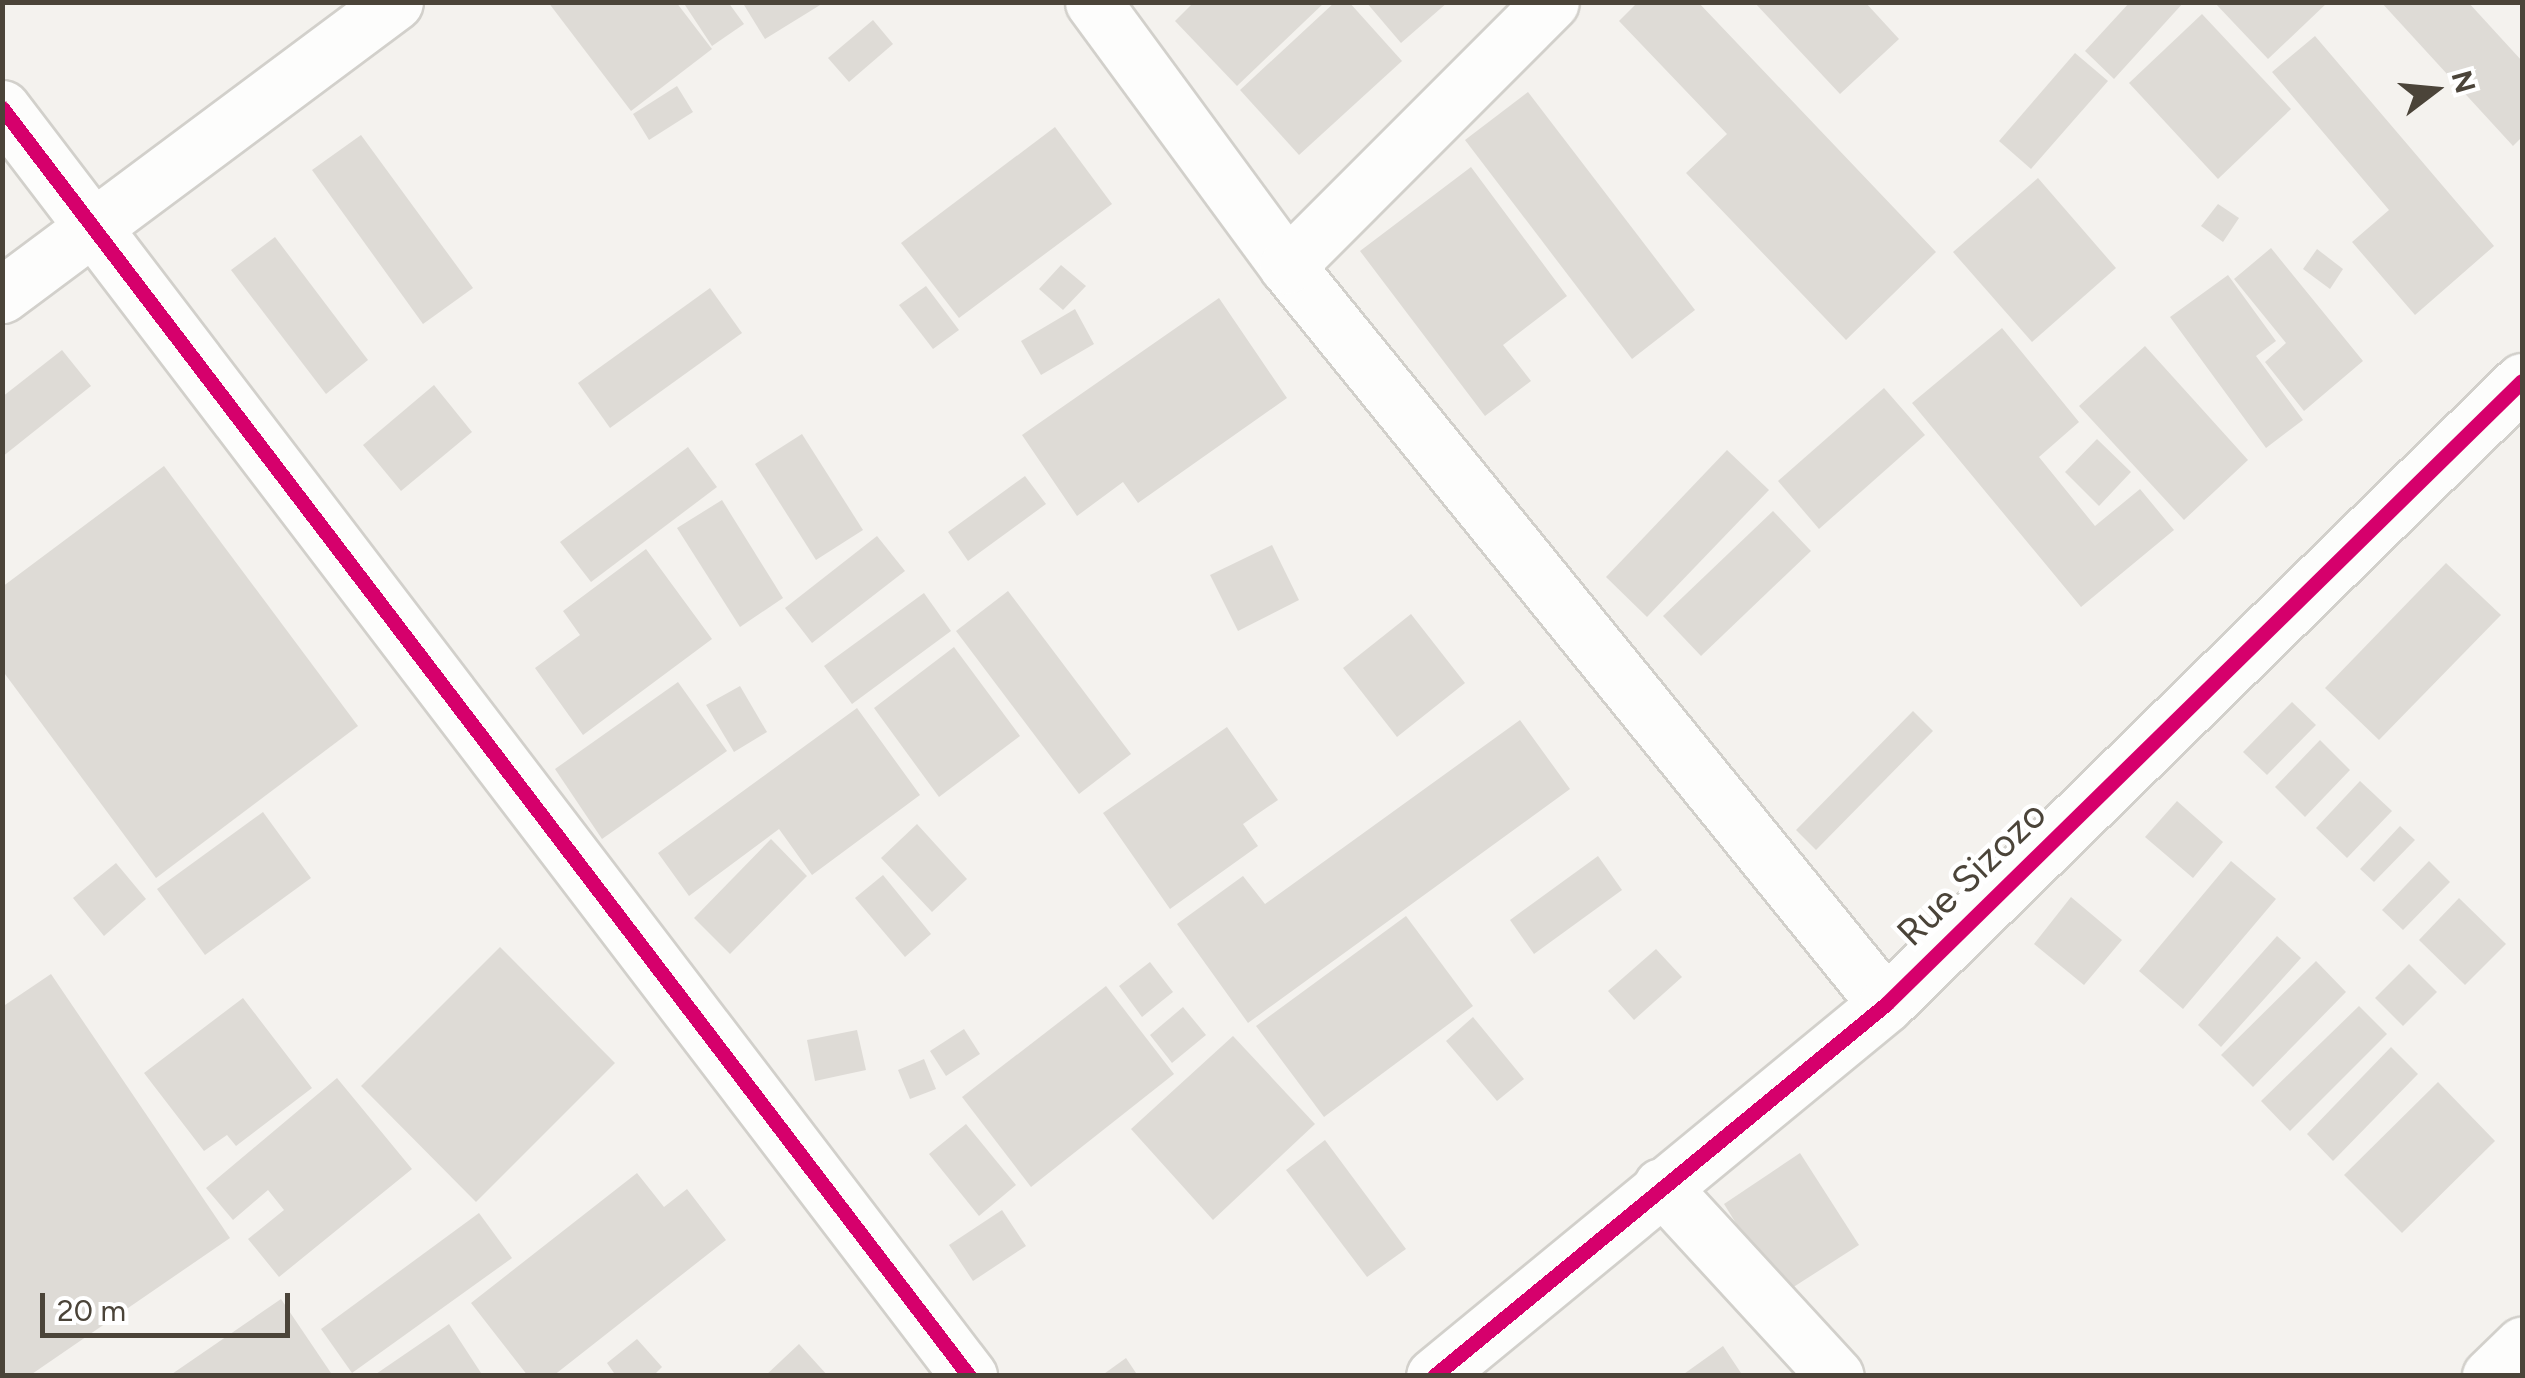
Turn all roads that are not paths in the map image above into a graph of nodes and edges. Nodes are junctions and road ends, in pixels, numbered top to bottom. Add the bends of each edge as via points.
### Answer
1 (396, 2) edge
2 (1093, 2) edge
3 (1550, 2) edge
4 (2, 108) edge
5 (90, 230) junction
6 (1287, 266) junction
7 (2, 295) edge
8 (2522, 382) edge
9 (1886, 1004) junction
10 (1661, 1186) junction
11 (2522, 1345) edge
12 (969, 1376) edge
13 (1434, 1376) edge
14 (1836, 1376) edge
15 (2490, 1376) edge

1 - 5 street
2 - 6 street
3 - 6 street
4 - 5 street
5 - 7 street
5 - 12 street
6 - 9 street
8 - 9 street, Rue Sizozo
9 - 10 street, Rue Sizozo
10 - 13 street, Rue Sizozo
10 - 14 street
11 - 15 street

